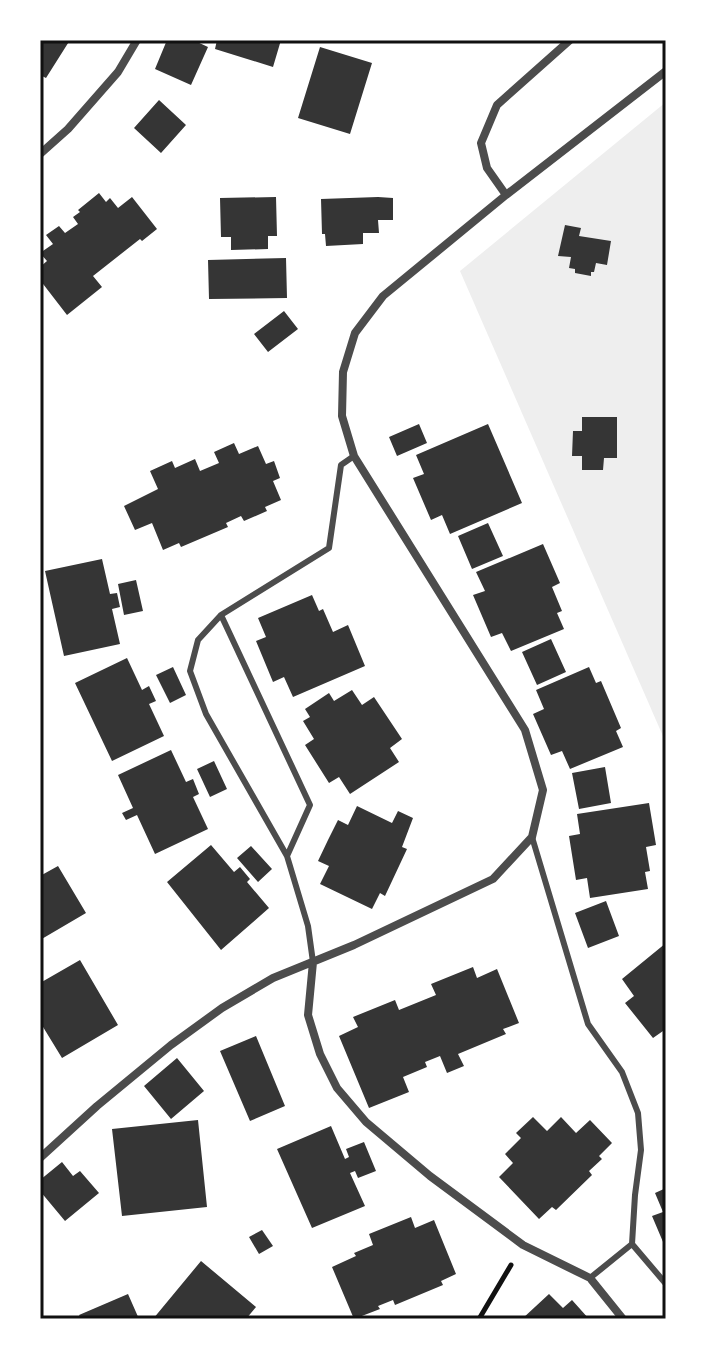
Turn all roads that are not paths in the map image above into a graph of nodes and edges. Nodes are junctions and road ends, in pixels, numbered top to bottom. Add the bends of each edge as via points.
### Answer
1 (137, 40) edge
2 (570, 40) edge
3 (666, 71) edge
4 (40, 154) edge
5 (506, 195) junction
6 (354, 456) junction
7 (221, 615) junction
8 (532, 837) junction
9 (287, 856) junction
10 (313, 962) junction
11 (40, 1158) edge
12 (632, 1244) junction
13 (590, 1278) junction
14 (666, 1284) edge
15 (623, 1319) edge

1 - 4 street via 118,72
2 - 5 street via 497,105 486,130 481,143 487,168
3 - 5 street
5 - 6 street via 383,296 355,333 343,372 342,416
6 - 7 lane via 341,465 329,548
6 - 8 street via 525,730 543,790
7 - 9 lane via 310,805
7 - 9 lane via 198,640 190,671 206,714
8 - 10 street via 493,879
8 - 12 lane via 588,1024 622,1072 638,1113 641,1150
9 - 10 lane
10 - 11 street via 222,1008 158,1055
10 - 13 street via 308,1015 320,1054 337,1088 366,1122 523,1245
12 - 13 lane
12 - 14 lane
13 - 15 street

